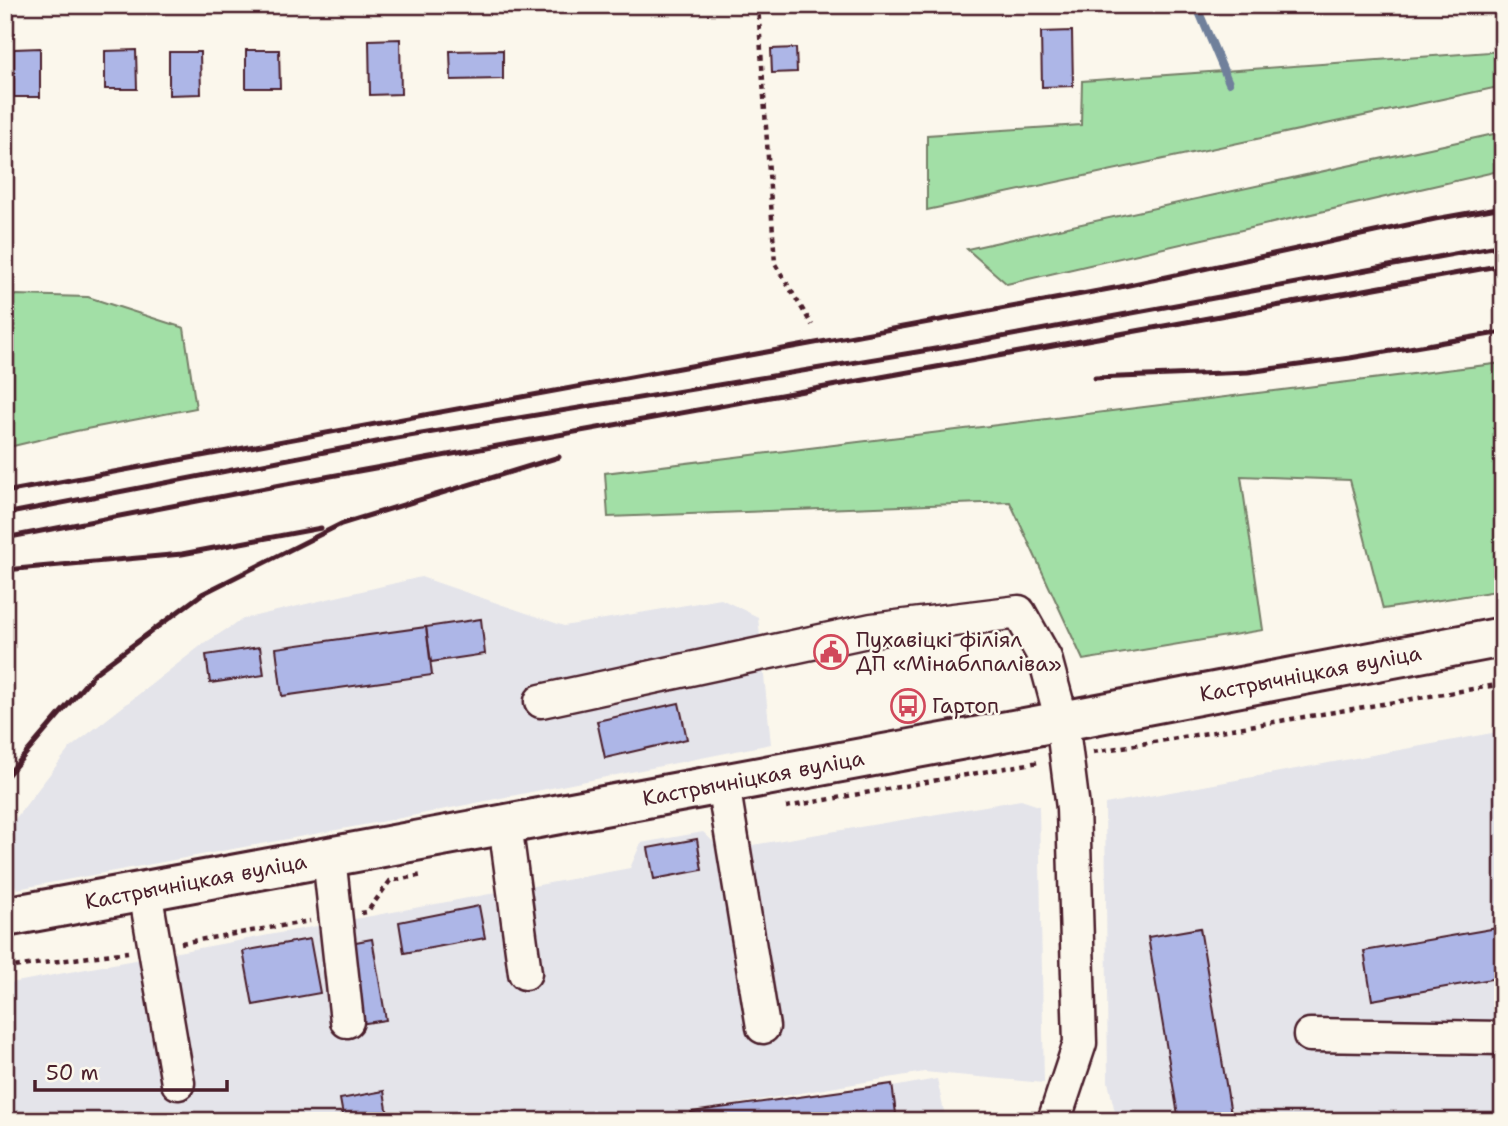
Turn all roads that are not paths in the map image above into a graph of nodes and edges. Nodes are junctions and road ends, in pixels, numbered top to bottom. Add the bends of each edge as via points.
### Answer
1 (1503, 637) edge
2 (541, 701) dead end
3 (1062, 721) junction
4 (723, 784) junction
5 (505, 824) junction
6 (329, 857) junction
7 (145, 891) junction
8 (5, 917) edge
9 (524, 973) dead end
10 (347, 1021) dead end
11 (763, 1027) dead end
12 (1310, 1035) dead end
13 (1503, 1038) edge
14 (178, 1083) dead end
15 (1062, 1117) edge

1 - 3 main road, Кастрычніцкая вуліца
2 - 3 street via 872,630 1019,612 1045,658
3 - 4 main road, Кастрычніцкая вуліца
3 - 15 street via 1073,808 1080,1043
4 - 5 main road, Кастрычніцкая вуліца
4 - 11 street
5 - 6 main road, Кастрычніцкая вуліца
5 - 9 street
6 - 7 main road, Кастрычніцкая вуліца
6 - 10 street
7 - 8 main road, Кастрычніцкая вуліца
7 - 14 street
12 - 13 street

